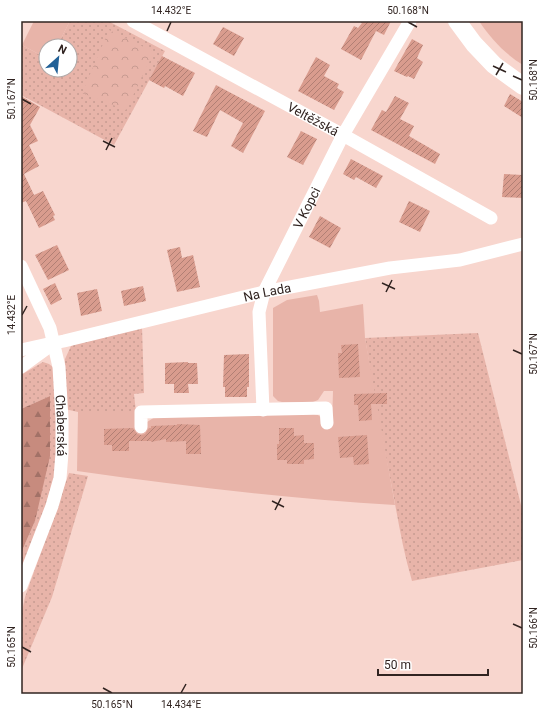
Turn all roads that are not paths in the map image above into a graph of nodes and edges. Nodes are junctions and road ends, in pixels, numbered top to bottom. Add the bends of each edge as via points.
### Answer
1 (133, 21) edge
2 (410, 21) edge
3 (457, 21) edge
4 (523, 86) edge
5 (343, 135) junction
6 (491, 218) dead end
7 (523, 244) edge
8 (21, 266) edge
9 (264, 292) junction
10 (54, 343) junction
11 (21, 350) edge
12 (21, 367) edge
13 (262, 410) junction
14 (327, 424) dead end
15 (141, 427) dead end
16 (21, 586) edge

1 - 5 street, Veltěžská
2 - 5 street, V Kopci
3 - 4 street via 494,65
5 - 6 street, Veltěžská
5 - 9 street, V Kopci
7 - 9 street, Na Lada via 460,260 390,268
8 - 10 street, Chaberská via 50,328
9 - 10 street, Na Lada
9 - 13 street, V Kopci via 259,312
10 - 11 street
10 - 12 street, Na Lada
10 - 16 street, Chaberská via 59,367 62,419 60,478
13 - 14 street via 326,401
13 - 15 street via 142,412

